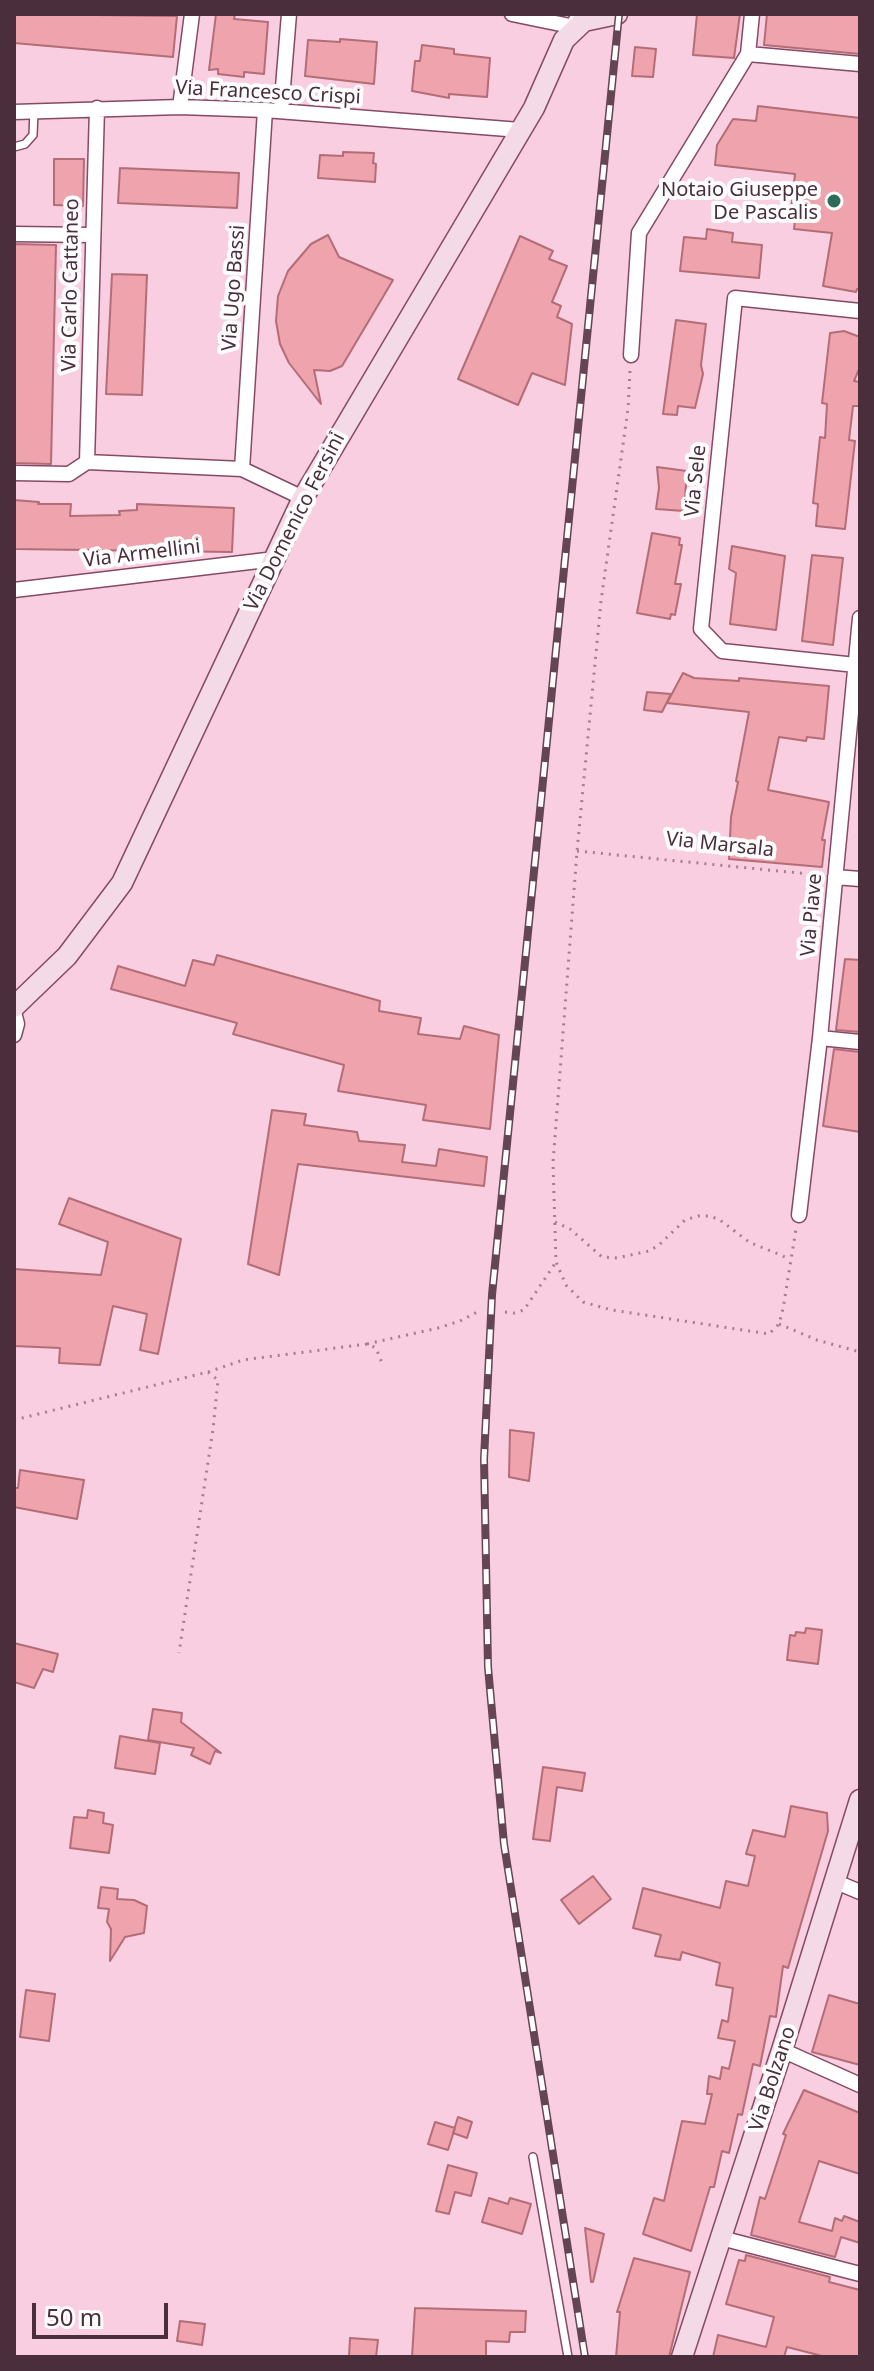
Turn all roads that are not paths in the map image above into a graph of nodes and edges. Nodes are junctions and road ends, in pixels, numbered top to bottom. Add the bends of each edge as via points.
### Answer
1 (192, 14) edge
2 (289, 14) edge
3 (512, 14) edge
4 (617, 14) edge
5 (752, 14) edge
6 (576, 20) edge
7 (748, 54) junction
8 (860, 64) edge
9 (180, 107) junction
10 (97, 108) junction
11 (265, 110) junction
12 (34, 111) junction
13 (281, 111) junction
14 (14, 112) edge
15 (520, 130) junction
16 (14, 147) edge
17 (14, 234) edge
18 (92, 235) junction
19 (860, 311) edge
20 (631, 355) road end
21 (87, 462) junction
22 (242, 469) junction
23 (14, 473) edge
24 (303, 498) junction
25 (275, 559) junction
26 (14, 590) edge
27 (860, 618) edge
28 (856, 665) junction
29 (856, 713) edge
30 (835, 877) junction
31 (860, 879) edge
32 (14, 1010) edge
33 (14, 1035) edge
34 (820, 1038) junction
35 (860, 1042) edge
36 (799, 1215) road end
37 (860, 1800) edge
38 (834, 1881) junction
39 (860, 1892) edge
40 (782, 2050) junction
41 (860, 2085) edge
42 (533, 2157) dead end
43 (721, 2238) junction
44 (860, 2274) edge
45 (568, 2357) edge
46 (682, 2357) edge

1 - 9 street
2 - 13 street
3 - 6 street
4 - 6 main road
5 - 7 street
6 - 15 main road, Via Domenico Fersini
7 - 8 street
7 - 20 street via 639,233
9 - 10 street, Via Francesco Crispi
9 - 11 street, Via Francesco Crispi
10 - 12 street, Via Francesco Crispi
10 - 18 street, Via Carlo Cattaneo
11 - 13 street, Via Francesco Crispi
11 - 22 street, Via Ugo Bassi
12 - 14 street, Via Francesco Crispi
12 - 16 lane via 33,135
13 - 15 street, Via Francesco Crispi
15 - 24 main road, Via Domenico Fersini
17 - 18 street
18 - 21 street, Via Carlo Cattaneo
19 - 28 street, Via Sele via 735,298 701,629 722,651
21 - 22 street
21 - 23 street via 69,474
22 - 24 street
24 - 25 main road, Via Domenico Fersini
25 - 26 street, Via Armellini
25 - 32 main road, Via Domenico Fersini via 122,883 67,956
27 - 28 street, Via Piave
28 - 29 street, Via Piave
29 - 30 street, Via Piave
30 - 31 street
30 - 34 street, Via Piave
32 - 33 street
34 - 35 street
34 - 36 street, Via Piave
37 - 38 main road, Via Bolzano
38 - 39 street
38 - 40 main road, Via Bolzano
40 - 41 street
40 - 43 main road, Via Bolzano
42 - 45 lane
43 - 44 street
43 - 46 main road, Via Bolzano

